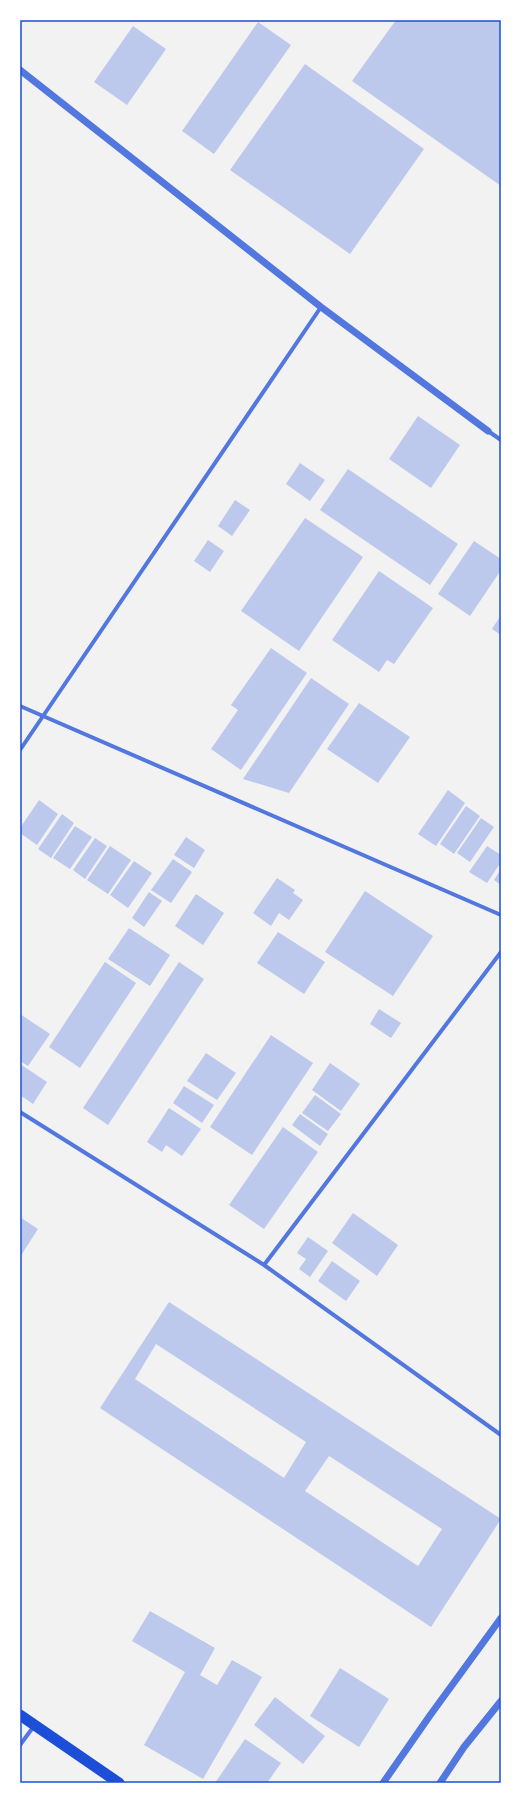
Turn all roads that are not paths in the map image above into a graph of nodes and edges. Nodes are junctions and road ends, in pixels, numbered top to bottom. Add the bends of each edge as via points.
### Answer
1 (20, 70) edge
2 (321, 307) junction
3 (488, 431) joint
4 (501, 440) edge
5 (20, 706) edge
6 (43, 715) junction
7 (20, 750) edge
8 (501, 914) edge
9 (501, 952) edge
10 (20, 1112) edge
11 (264, 1265) junction
12 (501, 1435) edge
13 (501, 1618) edge
14 (501, 1701) edge
15 (20, 1715) edge
16 (35, 1725) junction
17 (20, 1745) edge
18 (119, 1783) edge
19 (383, 1783) edge
20 (440, 1783) edge

1 - 2 street
2 - 3 street
2 - 6 street
3 - 4 street
5 - 6 street
6 - 7 street
6 - 8 street
9 - 11 street
10 - 11 street
11 - 12 street
13 - 19 street
14 - 20 street via 464,1747
15 - 16 highway
16 - 17 street
16 - 18 highway

